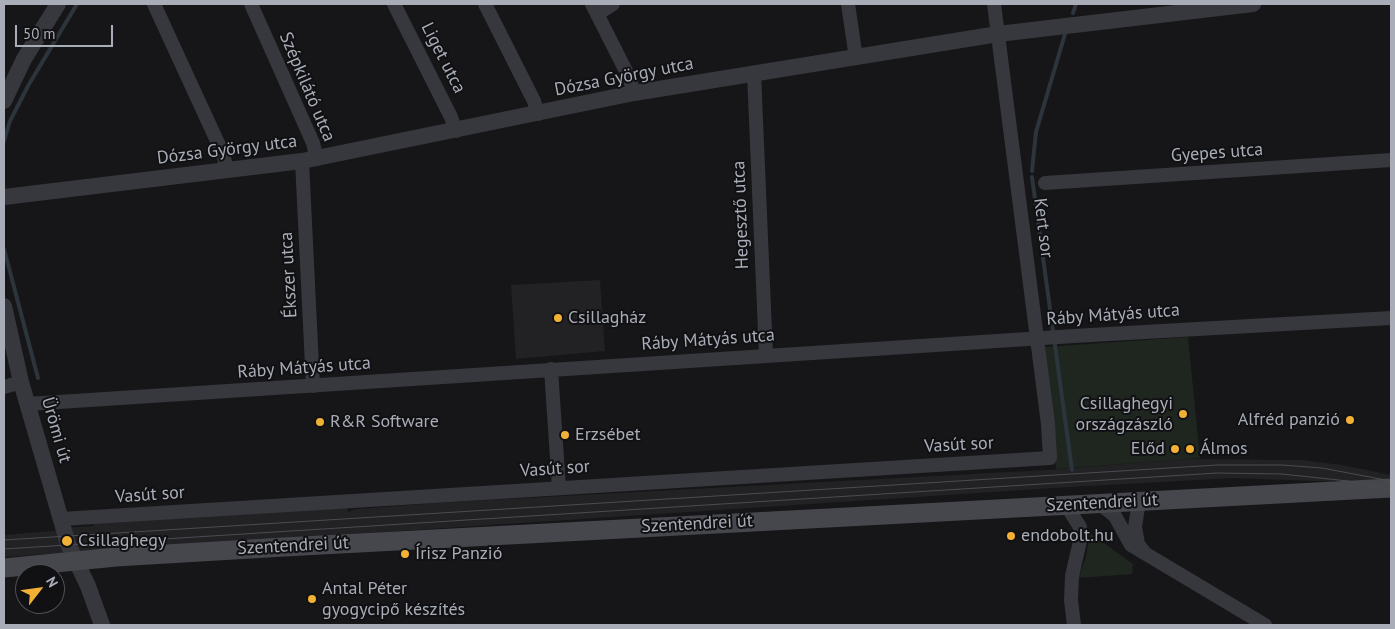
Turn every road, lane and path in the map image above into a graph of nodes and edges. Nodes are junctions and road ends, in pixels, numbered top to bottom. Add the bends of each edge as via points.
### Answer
1 (58, 4) edge
2 (154, 4) edge
3 (251, 4) edge
4 (394, 4) edge
5 (485, 4) edge
6 (613, 4) edge
7 (848, 4) edge
8 (994, 4) edge
9 (1252, 4) edge
10 (594, 9) edge
11 (998, 34) junction
12 (856, 58) junction
13 (754, 73) junction
14 (634, 93) junction
15 (4, 102) edge
16 (538, 114) junction
17 (456, 131) junction
18 (310, 160) junction
19 (1391, 160) edge
20 (227, 169) junction
21 (1045, 183) dead end
22 (4, 198) edge
23 (4, 306) edge
24 (1391, 318) edge
25 (1048, 338) junction
26 (766, 356) junction
27 (551, 369) junction
28 (21, 382) junction
29 (313, 386) junction
30 (4, 388) edge
31 (28, 404) junction
32 (1050, 458) joint
33 (559, 488) junction
34 (1391, 488) edge
35 (1139, 501) junction
36 (1100, 504) junction
37 (1066, 505) junction
38 (61, 519) junction
39 (1147, 557) junction
40 (78, 562) junction
41 (4, 568) edge
42 (102, 625) edge
43 (1074, 625) edge
44 (1265, 625) edge

1 - 15 street via 24,59
2 - 20 street via 225,158
3 - 18 street, Szépkilátó utca via 313,143
4 - 17 street, Liget utca via 452,117
5 - 16 street
6 - 10 street
7 - 12 street
8 - 11 street, Kert sor
9 - 11 street, Dózsa György utca
10 - 14 street
11 - 12 street, Dózsa György utca
11 - 25 street, Kert sor
12 - 13 street, Dózsa György utca
13 - 14 street, Dózsa György utca
13 - 26 street, Hegesztő utca
14 - 16 street, Dózsa György utca
16 - 17 street, Dózsa György utca
17 - 18 street, Dózsa György utca
18 - 20 street, Dózsa György utca
18 - 29 street, Ékszer utca
19 - 21 street, Gyepes utca
20 - 22 street, Dózsa György utca
23 - 28 street, Ürömi út
24 - 25 street, Ráby Mátyás utca
25 - 26 street, Ráby Mátyás utca
25 - 32 street, Kert sor
26 - 27 street, Ráby Mátyás utca
27 - 29 street, Ráby Mátyás utca
27 - 33 street
28 - 30 street
28 - 31 street, Ürömi út
29 - 31 street, Ráby Mátyás utca
31 - 38 street, Ürömi út
32 - 33 street, Vasút sor
33 - 38 street, Vasút sor
34 - 35 main road, Szentendrei út
35 - 36 main road, Szentendrei út
35 - 39 street via 1135,527 1138,544
36 - 37 main road, Szentendrei út
36 - 39 street via 1114,516 1131,545
37 - 40 main road, Szentendrei út via 284,547
37 - 43 street via 1080,527 1072,576
38 - 40 street, Ürömi út via 68,544
39 - 44 street
40 - 41 main road, Szentendrei út
40 - 42 street, Ürömi út

